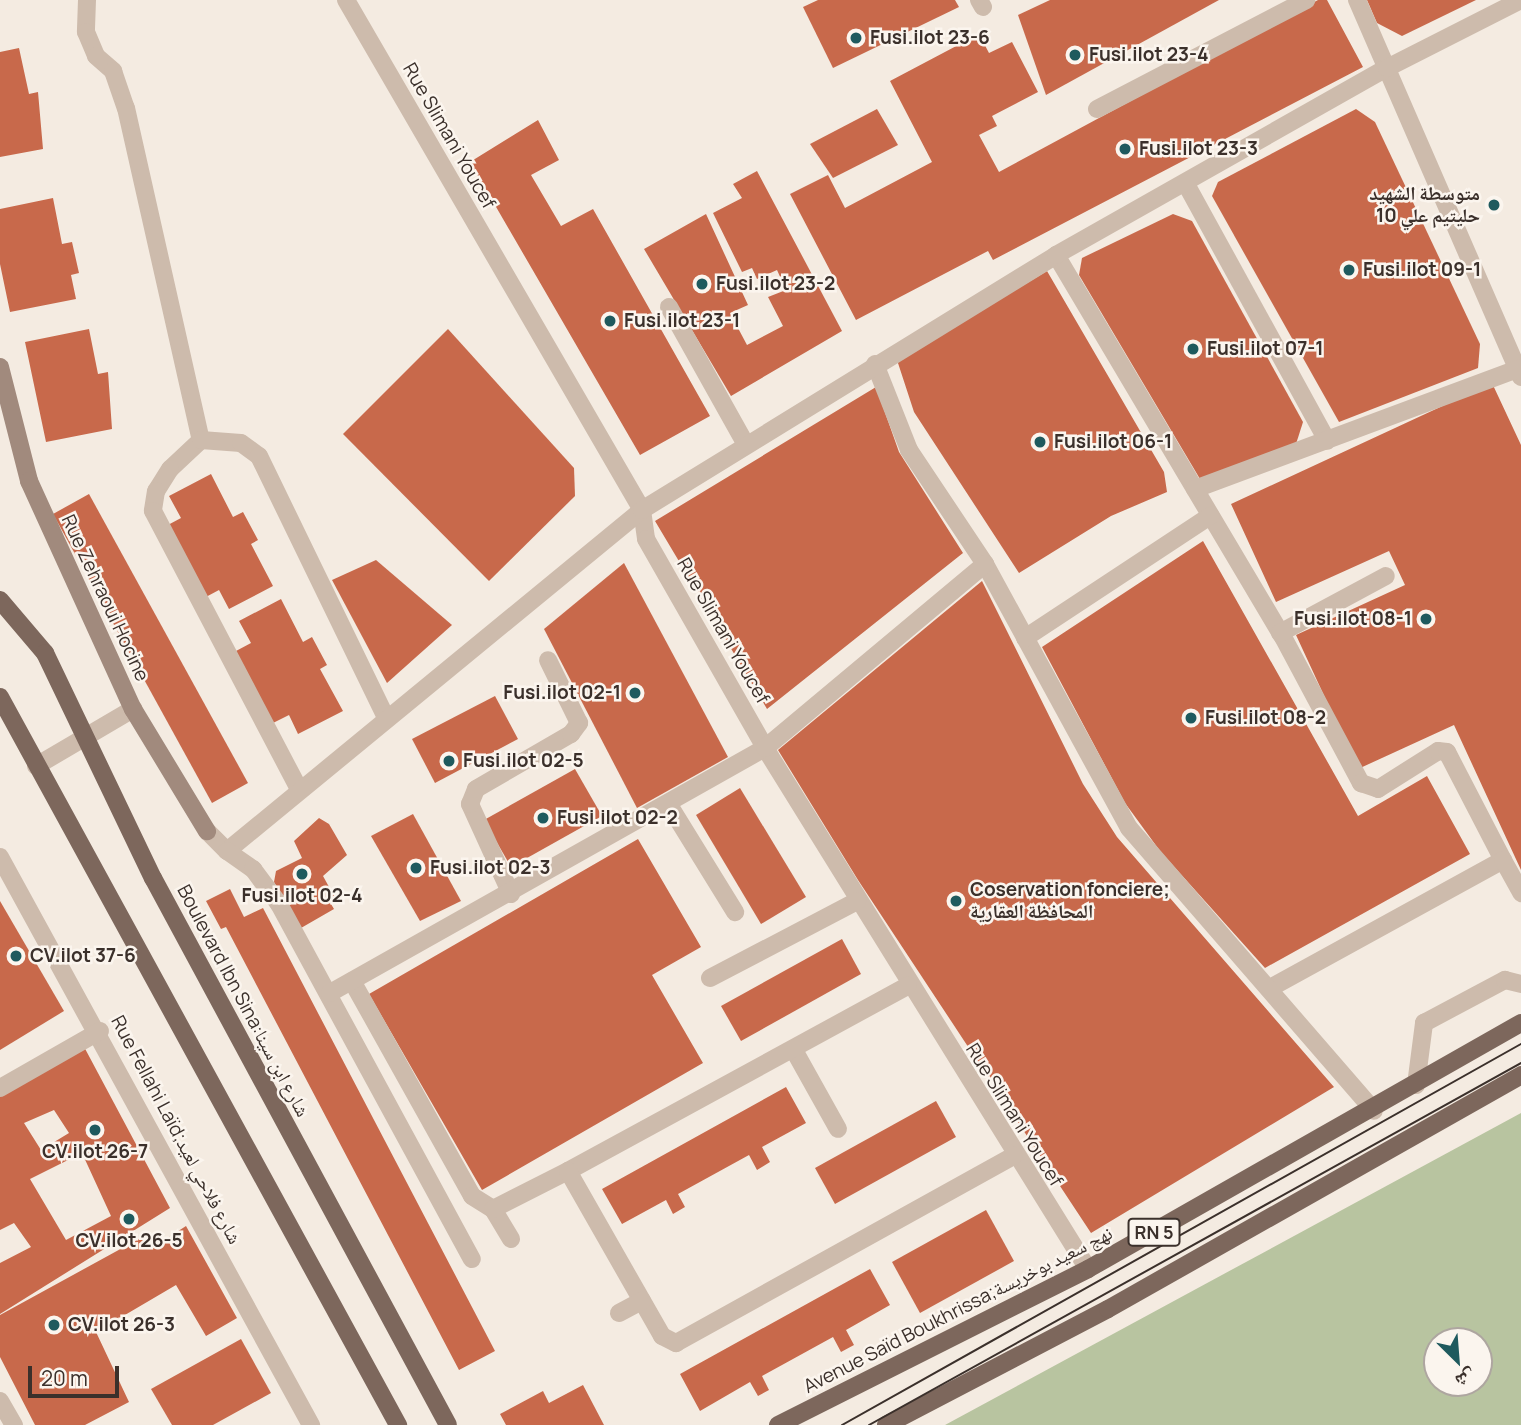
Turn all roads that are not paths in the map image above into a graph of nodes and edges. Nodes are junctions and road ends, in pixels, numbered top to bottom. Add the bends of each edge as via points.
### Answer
1 (87, 0) edge
2 (346, 0) edge
3 (1306, 0) edge
4 (1357, 0) edge
5 (1521, 1) edge
6 (1387, 68) junction
7 (1097, 109) dead end
8 (1186, 184) junction
9 (1056, 256) junction
10 (669, 307) dead end
11 (875, 364) junction
12 (0, 367) edge
13 (1519, 373) edge
14 (7, 417) edge
15 (201, 440) junction
16 (1327, 441) junction
17 (746, 445) junction
18 (1195, 489) junction
19 (642, 510) junction
20 (1210, 516) junction
21 (985, 564) junction
22 (1386, 576) dead end
23 (0, 600) edge
24 (1280, 633) junction
25 (1025, 638) junction
26 (548, 660) dead end
27 (0, 697) edge
28 (133, 709) junction
29 (386, 717) junction
30 (85, 739) junction
31 (765, 748) junction
32 (36, 766) junction
33 (299, 789) junction
34 (669, 805) junction
35 (227, 851) junction
36 (0, 857) edge
37 (1503, 860) junction
38 (1521, 893) edge
39 (511, 894) junction
40 (857, 901) junction
41 (735, 912) dead end
42 (710, 978) dead end
43 (352, 981) junction
44 (1521, 984) edge
45 (908, 986) junction
46 (1270, 988) junction
47 (330, 993) junction
48 (1521, 1023) edge
49 (100, 1031) junction
50 (795, 1052) junction
51 (1521, 1076) edge
52 (1416, 1085) junction
53 (0, 1088) edge
54 (1374, 1111) junction
55 (838, 1129) dead end
56 (1014, 1156) junction
57 (569, 1171) junction
58 (493, 1209) junction
59 (511, 1239) dead end
60 (472, 1259) dead end
61 (1088, 1269) junction
62 (642, 1301) junction
63 (620, 1313) dead end
64 (0, 1401) edge
65 (14, 1425) edge
66 (311, 1425) edge
67 (398, 1425) edge
68 (448, 1425) edge
69 (778, 1425) edge
70 (886, 1425) edge

1 - 15 street via 86,32 96,56 113,71 125,108
2 - 19 street, Rue Slimani Youcef
3 - 7 street
4 - 6 street
5 - 6 street
6 - 8 street
6 - 13 street
8 - 9 street
8 - 16 street
9 - 11 street
9 - 18 street
10 - 17 street
11 - 17 street
11 - 21 street via 909,450
12 - 14 street, Rue Zehraoui Hocine
13 - 16 street
14 - 28 street, Rue Zehraoui Hocine via 29,481
15 - 29 street via 241,443 259,456
15 - 33 street via 170,469 156,491 153,512
16 - 18 street
17 - 19 street
18 - 20 street
19 - 29 street
19 - 31 street, Rue Slimani Youcef via 646,539
20 - 24 street
20 - 25 street
21 - 25 street
21 - 31 street
22 - 24 street
23 - 30 main road, Boulevard Ibn Sina:شارع ابن سينا via 45,653
24 - 37 street via 1361,783 1378,789 1438,751 1447,751
25 - 46 street via 1129,828
26 - 39 street via 579,723 570,734 476,789 470,804
27 - 32 main road
28 - 30 street
28 - 35 street, Rue Zehraoui Hocine via 207,831
29 - 33 street
30 - 32 street
30 - 68 main road, Boulevard Ibn Sina:شارع ابن سينا via 153,878
31 - 34 street
31 - 40 street, Rue Slimani Youcef
32 - 67 main road
33 - 35 street
34 - 39 street
34 - 41 street
35 - 47 street via 253,869 279,904
36 - 49 street, Rue Fellahi Laïd;شارع فلاحي لعيد
37 - 38 street
37 - 46 street
39 - 43 street
40 - 42 street
40 - 45 street, Rue Slimani Youcef
43 - 47 street
43 - 58 street via 472,1196
44 - 52 street via 1505,980 1424,1023
45 - 50 street
45 - 56 street, Rue Slimani Youcef
46 - 54 street
47 - 60 street
48 - 52 main road, Avenue Saïd Boukhrissa;نهج سعيد بوخريسة / RN 5
49 - 53 street
49 - 66 street, Rue Fellahi Laïd;شارع فلاحي لعيد
50 - 55 street
50 - 57 street
51 - 70 main road, RN 5 via 1108,1309
52 - 54 main road, Avenue Saïd Boukhrissa;نهج سعيد بوخريسة / RN 5
54 - 61 main road, Avenue Saïd Boukhrissa;نهج سعيد بوخريسة / RN 5
56 - 61 street, Rue Slimani Youcef
56 - 62 street via 676,1343 662,1336
57 - 58 street
57 - 62 street
58 - 59 street
61 - 69 main road, Avenue Saïd Boukhrissa;نهج سعيد بوخريسة / RN 5
62 - 63 street
64 - 65 street

